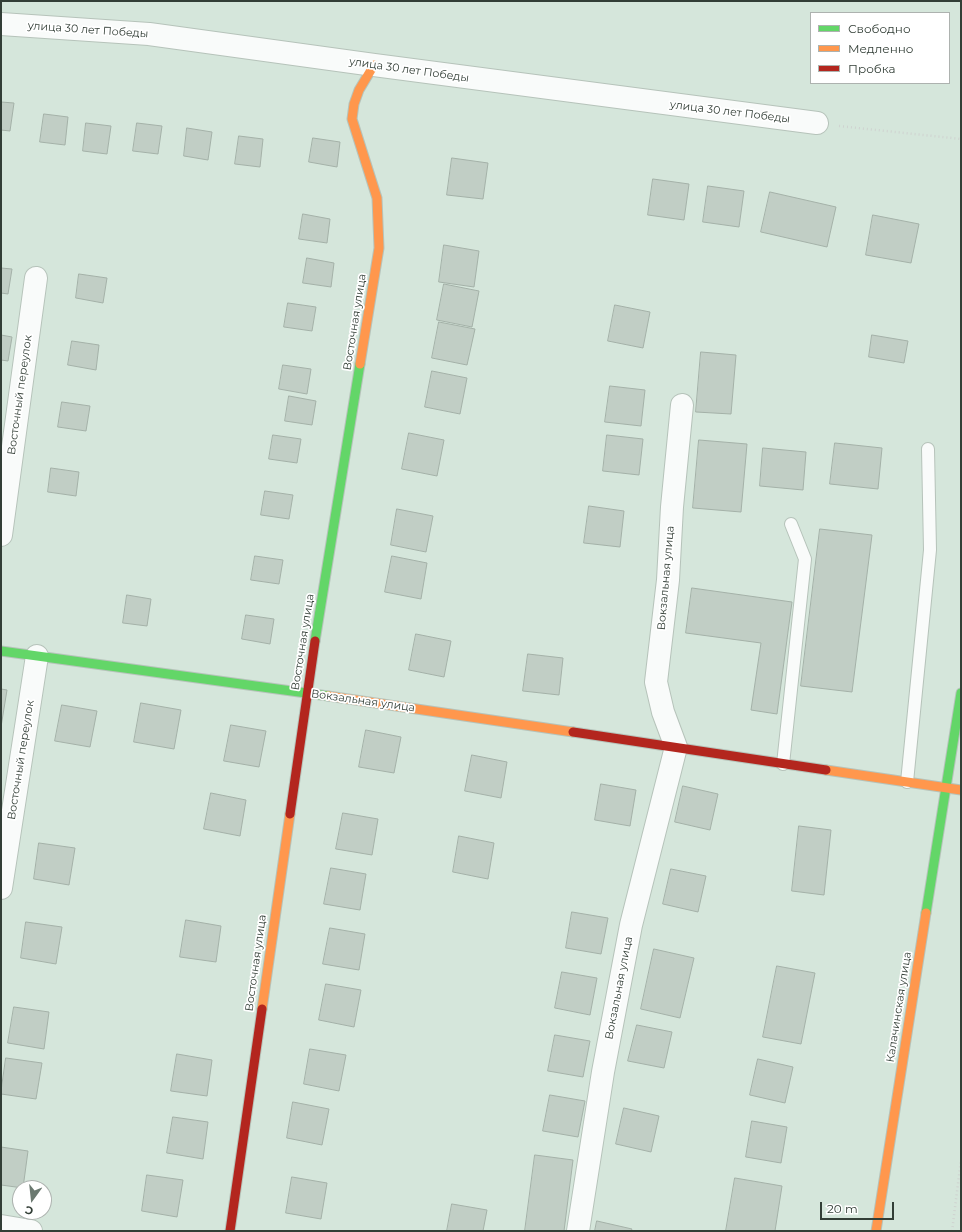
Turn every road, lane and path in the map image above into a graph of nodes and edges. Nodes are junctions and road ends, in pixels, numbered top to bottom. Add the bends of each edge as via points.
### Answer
1 (1, 24) edge
2 (374, 65) junction
3 (817, 123) joint
4 (961, 140) edge
5 (36, 278) dead end
6 (682, 405) dead end
7 (928, 449) dead end
8 (792, 524) dead end
9 (1, 535) edge
10 (1, 651) edge
11 (37, 656) junction
12 (307, 693) junction
13 (961, 693) edge
14 (676, 747) junction
15 (783, 764) junction
16 (907, 782) junction
17 (945, 787) junction
18 (961, 790) edge
19 (1, 888) edge
20 (961, 1160) edge
21 (1, 1226) edge
22 (31, 1231) edge
23 (230, 1231) edge
24 (578, 1231) edge
25 (876, 1231) edge
26 (952, 1231) edge

1 - 2 street, улица 30 лет Победы via 149,34
2 - 3 street, улица 30 лет Победы
2 - 12 street, Восточная улица via 359,90 352,119 377,198 379,248
3 - 4 path
5 - 9 street, Восточный переулок
6 - 14 street, Вокзальная улица via 668,580 656,682 663,712
7 - 16 lane via 930,550
8 - 15 lane via 805,559
10 - 11 street, Вокзальная улица
11 - 12 street, Вокзальная улица
11 - 19 street, Восточный переулок
12 - 14 street, Вокзальная улица
12 - 23 street, Восточная улица
13 - 17 street, Калачинская улица
14 - 15 street, Вокзальная улица
14 - 24 street, Вокзальная улица via 631,926 603,1072
15 - 16 street, Вокзальная улица
16 - 17 street, Вокзальная улица
17 - 18 street, Вокзальная улица
17 - 25 street, Калачинская улица
20 - 26 path
21 - 22 street

